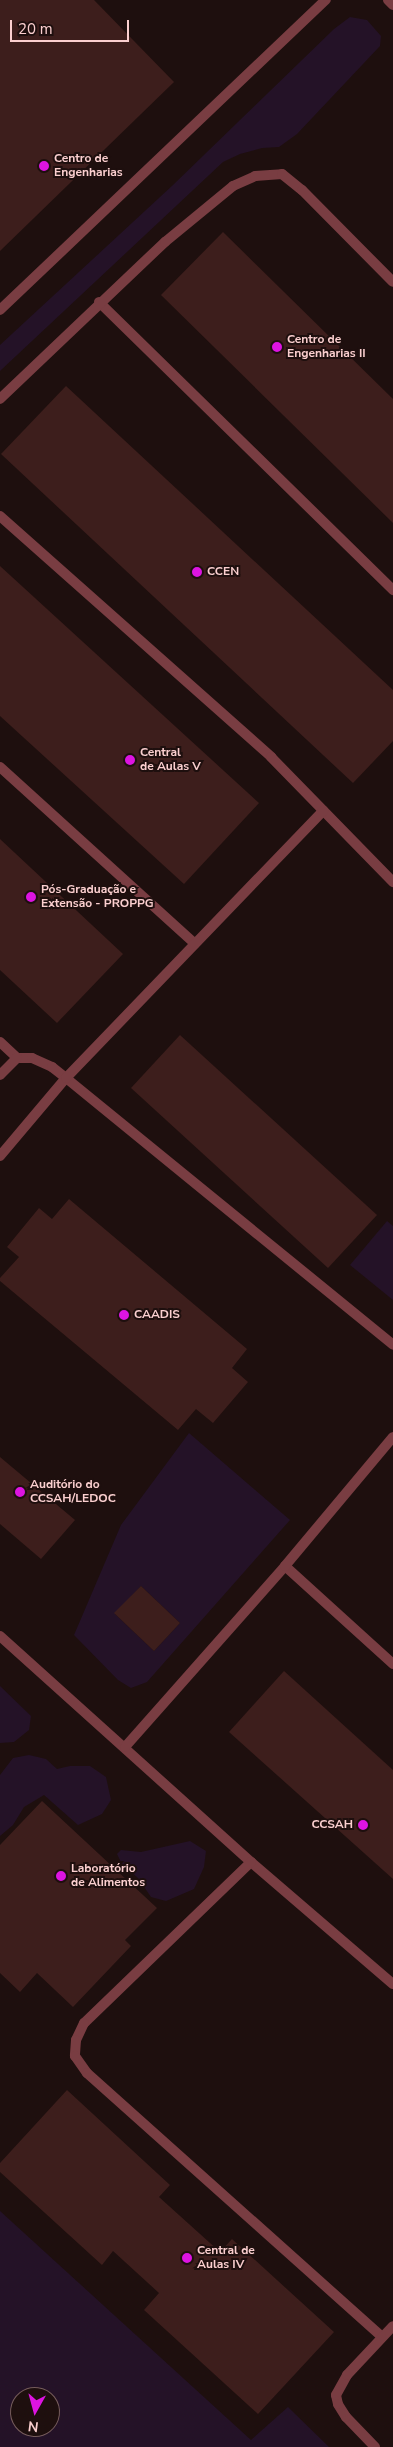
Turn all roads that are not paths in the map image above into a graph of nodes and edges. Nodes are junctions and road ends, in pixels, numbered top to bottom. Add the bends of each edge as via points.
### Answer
1 (326, 0) edge
2 (388, 0) edge
3 (393, 5) edge
4 (393, 282) edge
5 (99, 302) junction
6 (0, 310) edge
7 (0, 399) edge
8 (0, 516) edge
9 (393, 590) edge
10 (0, 767) edge
11 (323, 811) junction
12 (393, 882) edge
13 (195, 944) junction
14 (0, 1042) edge
15 (17, 1058) junction
16 (0, 1075) edge
17 (66, 1078) junction
18 (0, 1156) edge
19 (393, 1344) edge
20 (393, 1436) edge
21 (284, 1566) junction
22 (0, 1636) edge
23 (393, 1664) edge
24 (125, 1747) junction
25 (251, 1862) junction
26 (393, 1984) edge
27 (393, 2326) edge
28 (382, 2337) junction
29 (376, 2447) edge

1 - 6 lane
2 - 3 lane
4 - 5 lane via 282,174 255,176 232,186
5 - 7 lane
5 - 9 lane
8 - 11 lane via 271,757
10 - 13 lane
11 - 12 lane
11 - 13 lane
13 - 17 lane
14 - 15 lane
15 - 16 lane
15 - 17 lane via 32,1058
17 - 18 lane
17 - 19 lane
20 - 21 lane
21 - 23 lane
21 - 24 lane
22 - 24 lane
24 - 25 lane
25 - 26 lane
25 - 28 lane via 84,2023 76,2040 75,2056 87,2073
27 - 28 lane
28 - 29 lane via 347,2375 336,2395 346,2417

